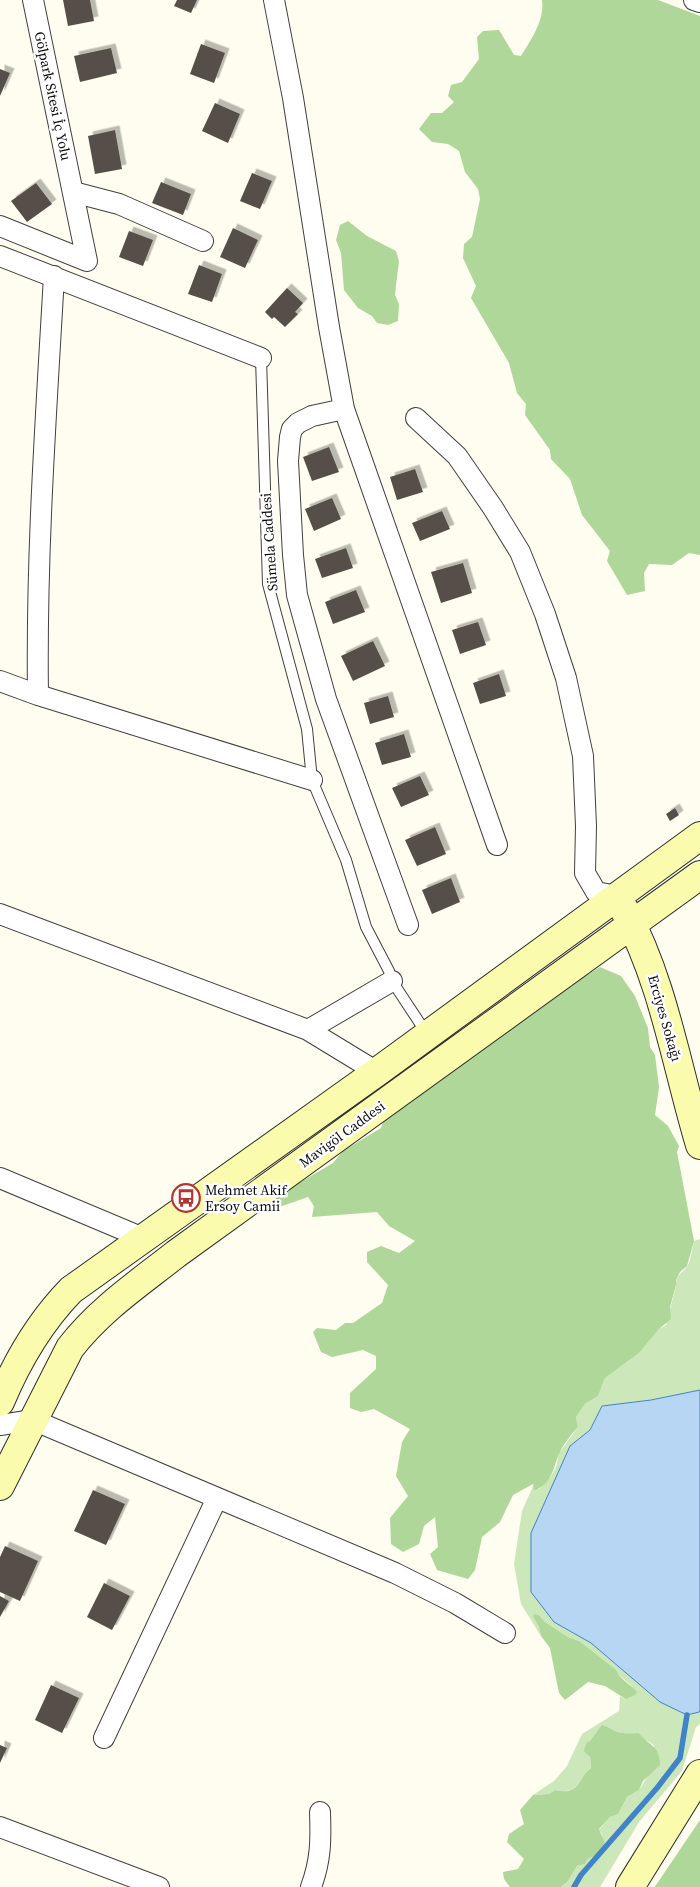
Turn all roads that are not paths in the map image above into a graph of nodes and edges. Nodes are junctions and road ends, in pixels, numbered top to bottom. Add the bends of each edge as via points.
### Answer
1 (34, 0) edge
2 (274, 0) edge
3 (694, 0) edge
4 (700, 2) edge
5 (73, 192) junction
6 (0, 226) edge
7 (203, 240) dead end
8 (0, 256) edge
9 (54, 276) junction
10 (261, 358) joint
11 (344, 409) junction
12 (416, 418) dead end
13 (0, 681) edge
14 (38, 695) junction
15 (312, 780) junction
16 (700, 836) edge
17 (497, 845) dead end
18 (700, 874) edge
19 (617, 896) junction
20 (0, 914) edge
21 (632, 924) junction
22 (408, 925) dead end
23 (392, 981) junction
24 (308, 1030) junction
25 (428, 1035) junction
26 (377, 1072) junction
27 (700, 1145) edge
28 (0, 1178) edge
29 (143, 1238) junction
30 (0, 1402) edge
31 (32, 1420) junction
32 (0, 1425) edge
33 (0, 1486) edge
34 (217, 1498) junction
35 (504, 1632) dead end
36 (104, 1738) dead end
37 (700, 1774) edge
38 (320, 1812) dead end
39 (0, 1827) edge
40 (159, 1887) edge
41 (311, 1887) edge
42 (630, 1887) edge

1 - 5 street, Gölpark Sitesi İç Yolu
2 - 11 street
3 - 4 street
5 - 6 street, Gölpark Sitesi İç Yolu via 87,261
5 - 7 street via 119,204
8 - 9 street, Sümela Caddesi
9 - 10 street, Sümela Caddesi
9 - 14 street via 38,553
10 - 15 lane, Sümela Caddesi via 268,584 307,729
11 - 17 street
11 - 22 street via 312,416 292,429 288,470 297,595 326,699
12 - 19 street via 457,456 520,552 566,678 583,756 585,873 596,892
13 - 14 street
14 - 15 street
15 - 23 lane, Sümela Caddesi via 346,860 366,927
16 - 19 main road
18 - 21 main road, Mavigöl Caddesi
19 - 21 main road, Erciyes Sokağı
19 - 25 main road
20 - 24 street
21 - 27 main road, Erciyes Sokağı via 655,978
21 - 31 main road, Mavigöl Caddesi via 106,1308 70,1348
23 - 24 street
23 - 25 lane, Sümela Caddesi
24 - 26 street
25 - 26 main road
26 - 29 main road
28 - 29 street
29 - 30 main road via 71,1290 52,1310
31 - 32 street
31 - 33 main road, Mavigöl Caddesi
31 - 34 street
34 - 35 street via 395,1573
34 - 36 street
37 - 42 main road
38 - 41 street via 319,1864
39 - 40 street

